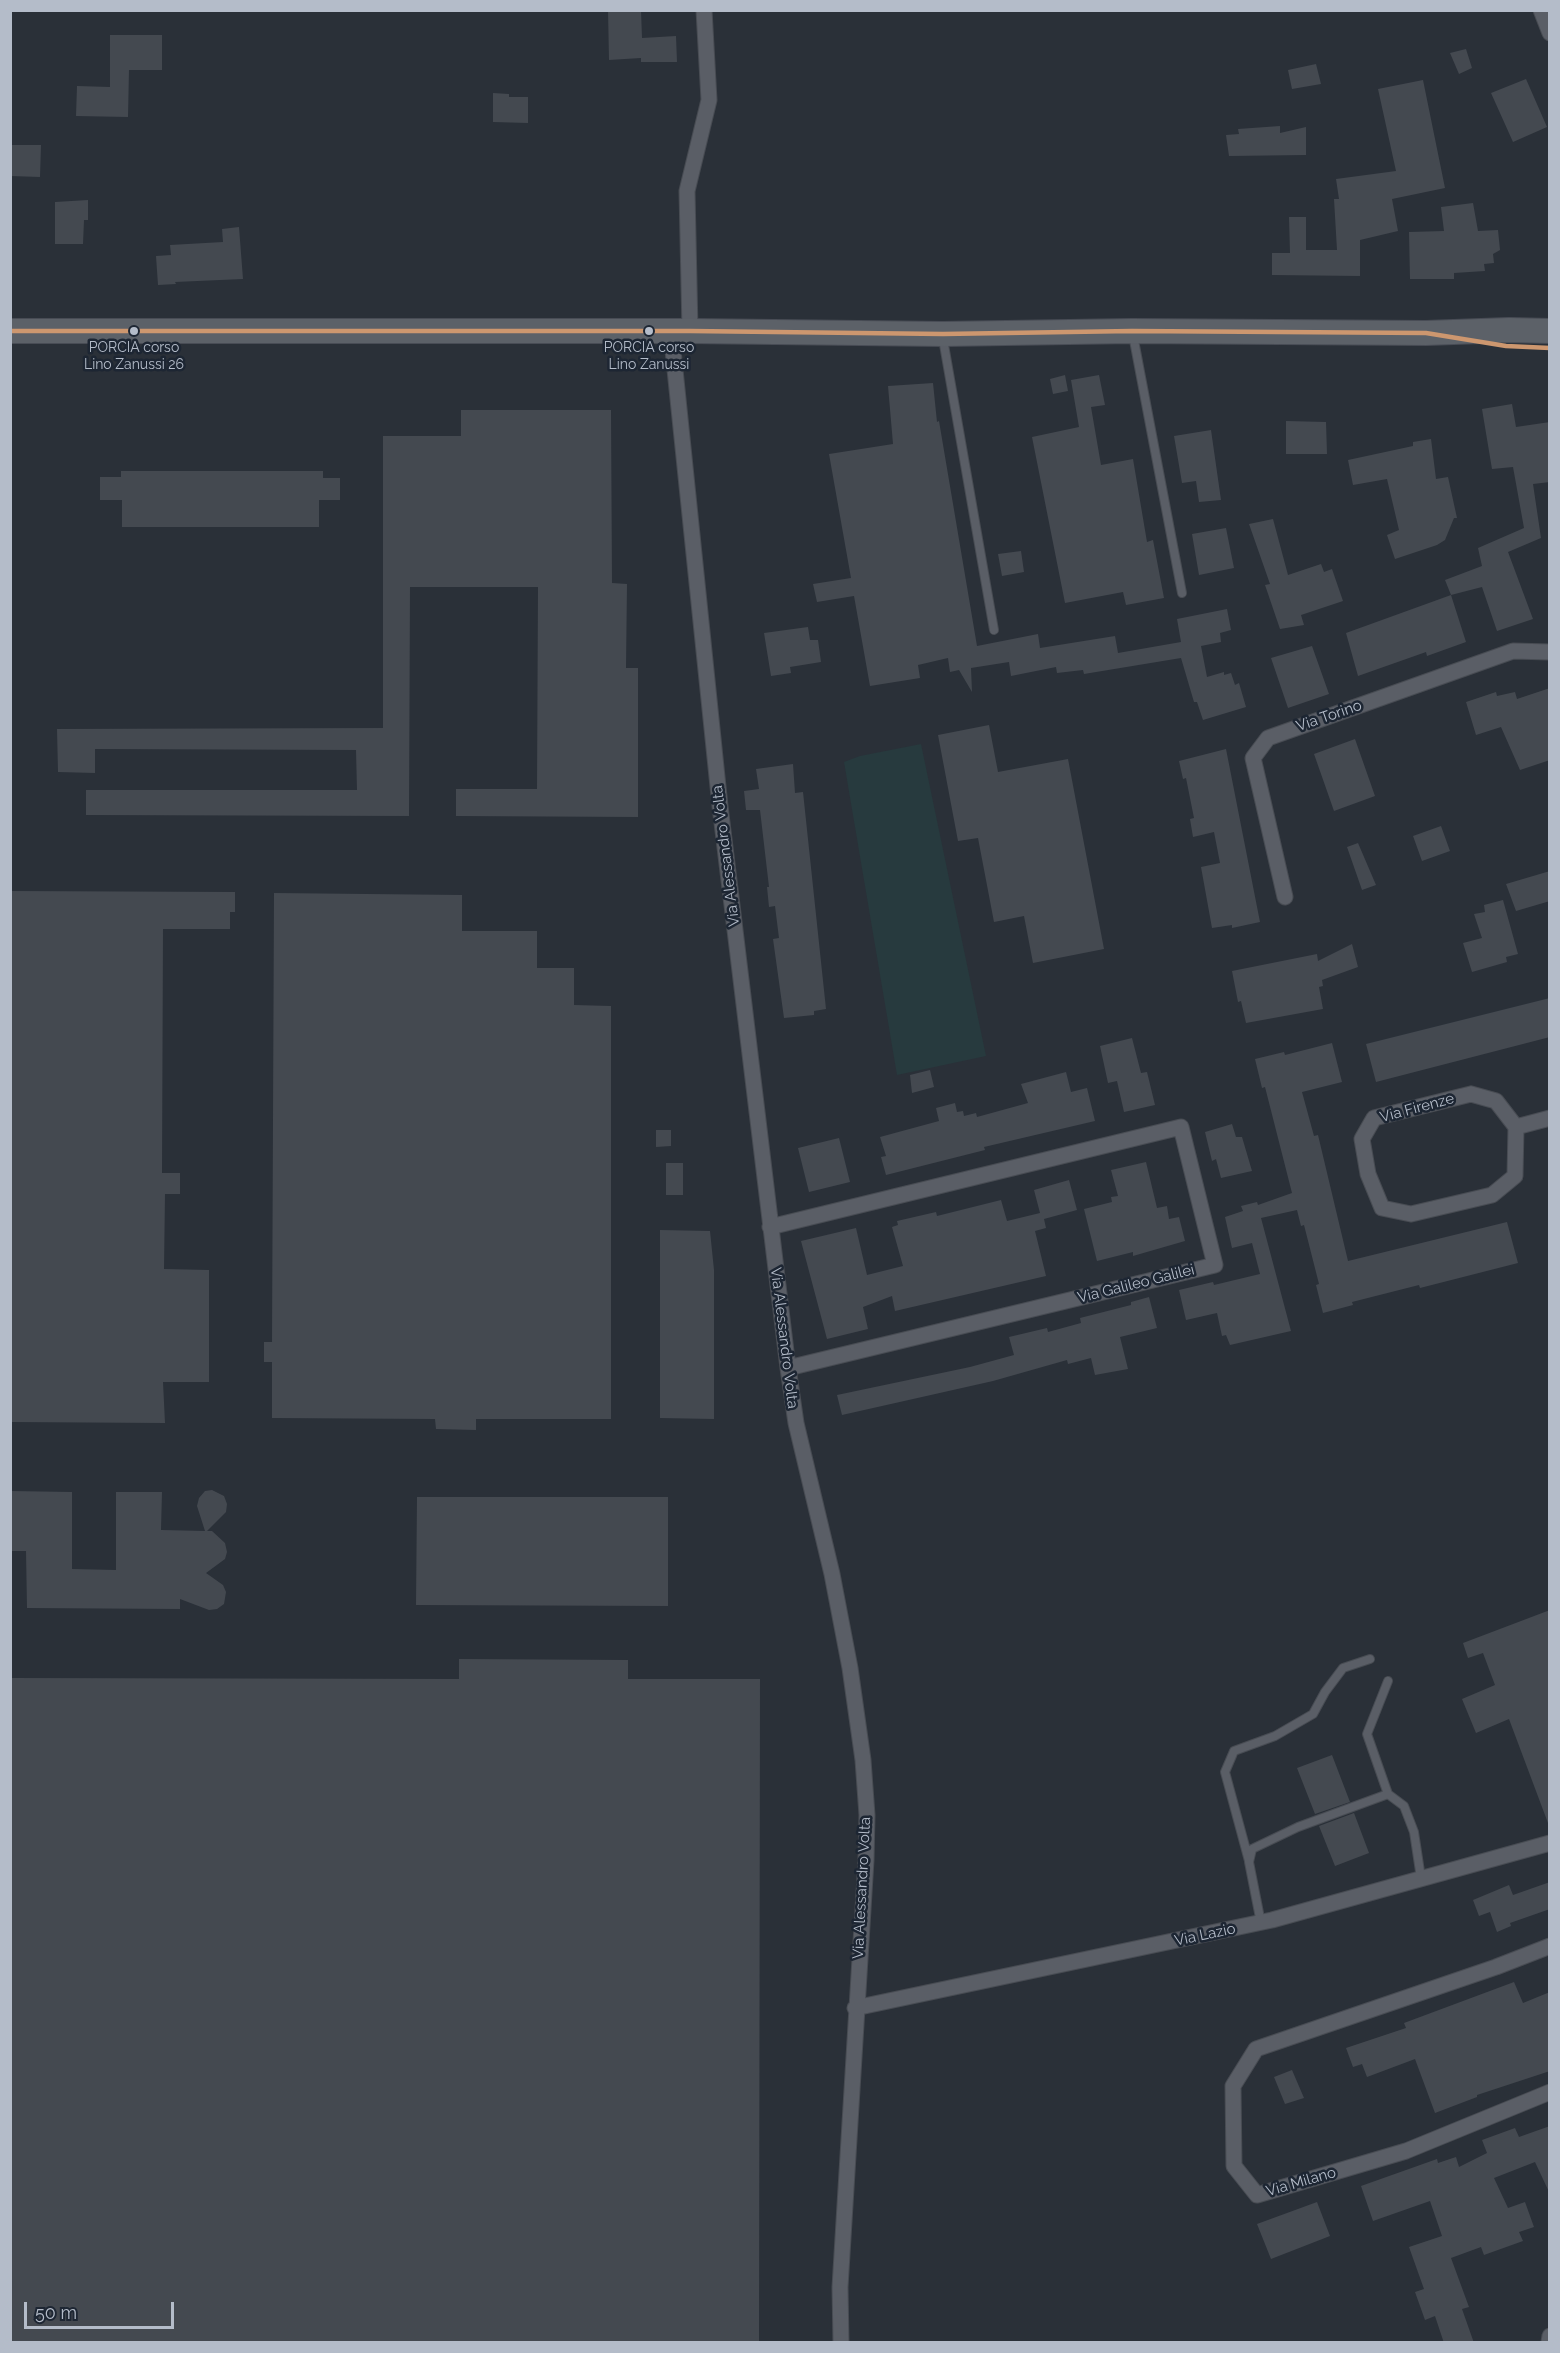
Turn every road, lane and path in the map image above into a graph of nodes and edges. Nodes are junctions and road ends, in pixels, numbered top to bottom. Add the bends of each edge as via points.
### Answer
1 (704, 10) edge
2 (1540, 10) edge
3 (1550, 33) edge
4 (681, 331) junction
5 (1132, 331) junction
6 (1550, 331) edge
7 (10, 332) edge
8 (1426, 333) junction
9 (943, 334) junction
10 (1550, 348) edge
11 (1182, 593) dead end
12 (994, 630) dead end
13 (1550, 652) edge
14 (1285, 897) dead end
15 (1550, 1118) edge
16 (1515, 1127) junction
17 (770, 1227) junction
18 (788, 1368) junction
19 (1370, 1659) dead end
20 (1388, 1681) dead end
21 (1388, 1794) junction
22 (1550, 1843) edge
23 (1249, 1862) junction
24 (1421, 1878) junction
25 (1261, 1923) junction
26 (1550, 1946) edge
27 (855, 2008) junction
28 (1550, 2092) edge
29 (1550, 2336) edge
30 (841, 2343) edge
31 (1549, 2343) edge

1 - 4 street, Via Alessandro Volta via 709,99 687,191
2 - 3 street
4 - 7 main road
4 - 9 main road
4 - 17 street, Via Alessandro Volta via 720,807
5 - 8 main road
5 - 9 main road
5 - 11 lane
6 - 8 main road
8 - 10 main road via 1506,346
9 - 12 lane
13 - 14 street, Via Torino via 1513,651 1268,738 1253,758
15 - 16 street
16 - 16 street, Via Firenze via 1497,1101 1471,1094 1374,1118 1362,1139 1368,1174 1382,1208 1411,1214 1492,1195 1515,1176
17 - 18 street, Via Alessandro Volta
17 - 18 street, Via Galileo Galilei via 1181,1127 1215,1265
18 - 27 street, Via Alessandro Volta via 796,1423 850,1668 863,1760 866,1860
19 - 23 lane via 1343,1668 1313,1714 1275,1736 1234,1751 1225,1772
20 - 21 lane via 1367,1734
21 - 23 lane via 1298,1827 1252,1849
21 - 24 lane via 1404,1806 1414,1832
22 - 24 street, Via Lazio
23 - 25 lane
24 - 25 street, Via Lazio
25 - 27 street, Via Lazio
26 - 28 street, Via Milano via 1256,2049 1233,2086 1234,2166 1257,2195 1406,2151
27 - 30 street, Via Alessandro Volta via 840,2287
29 - 31 street

